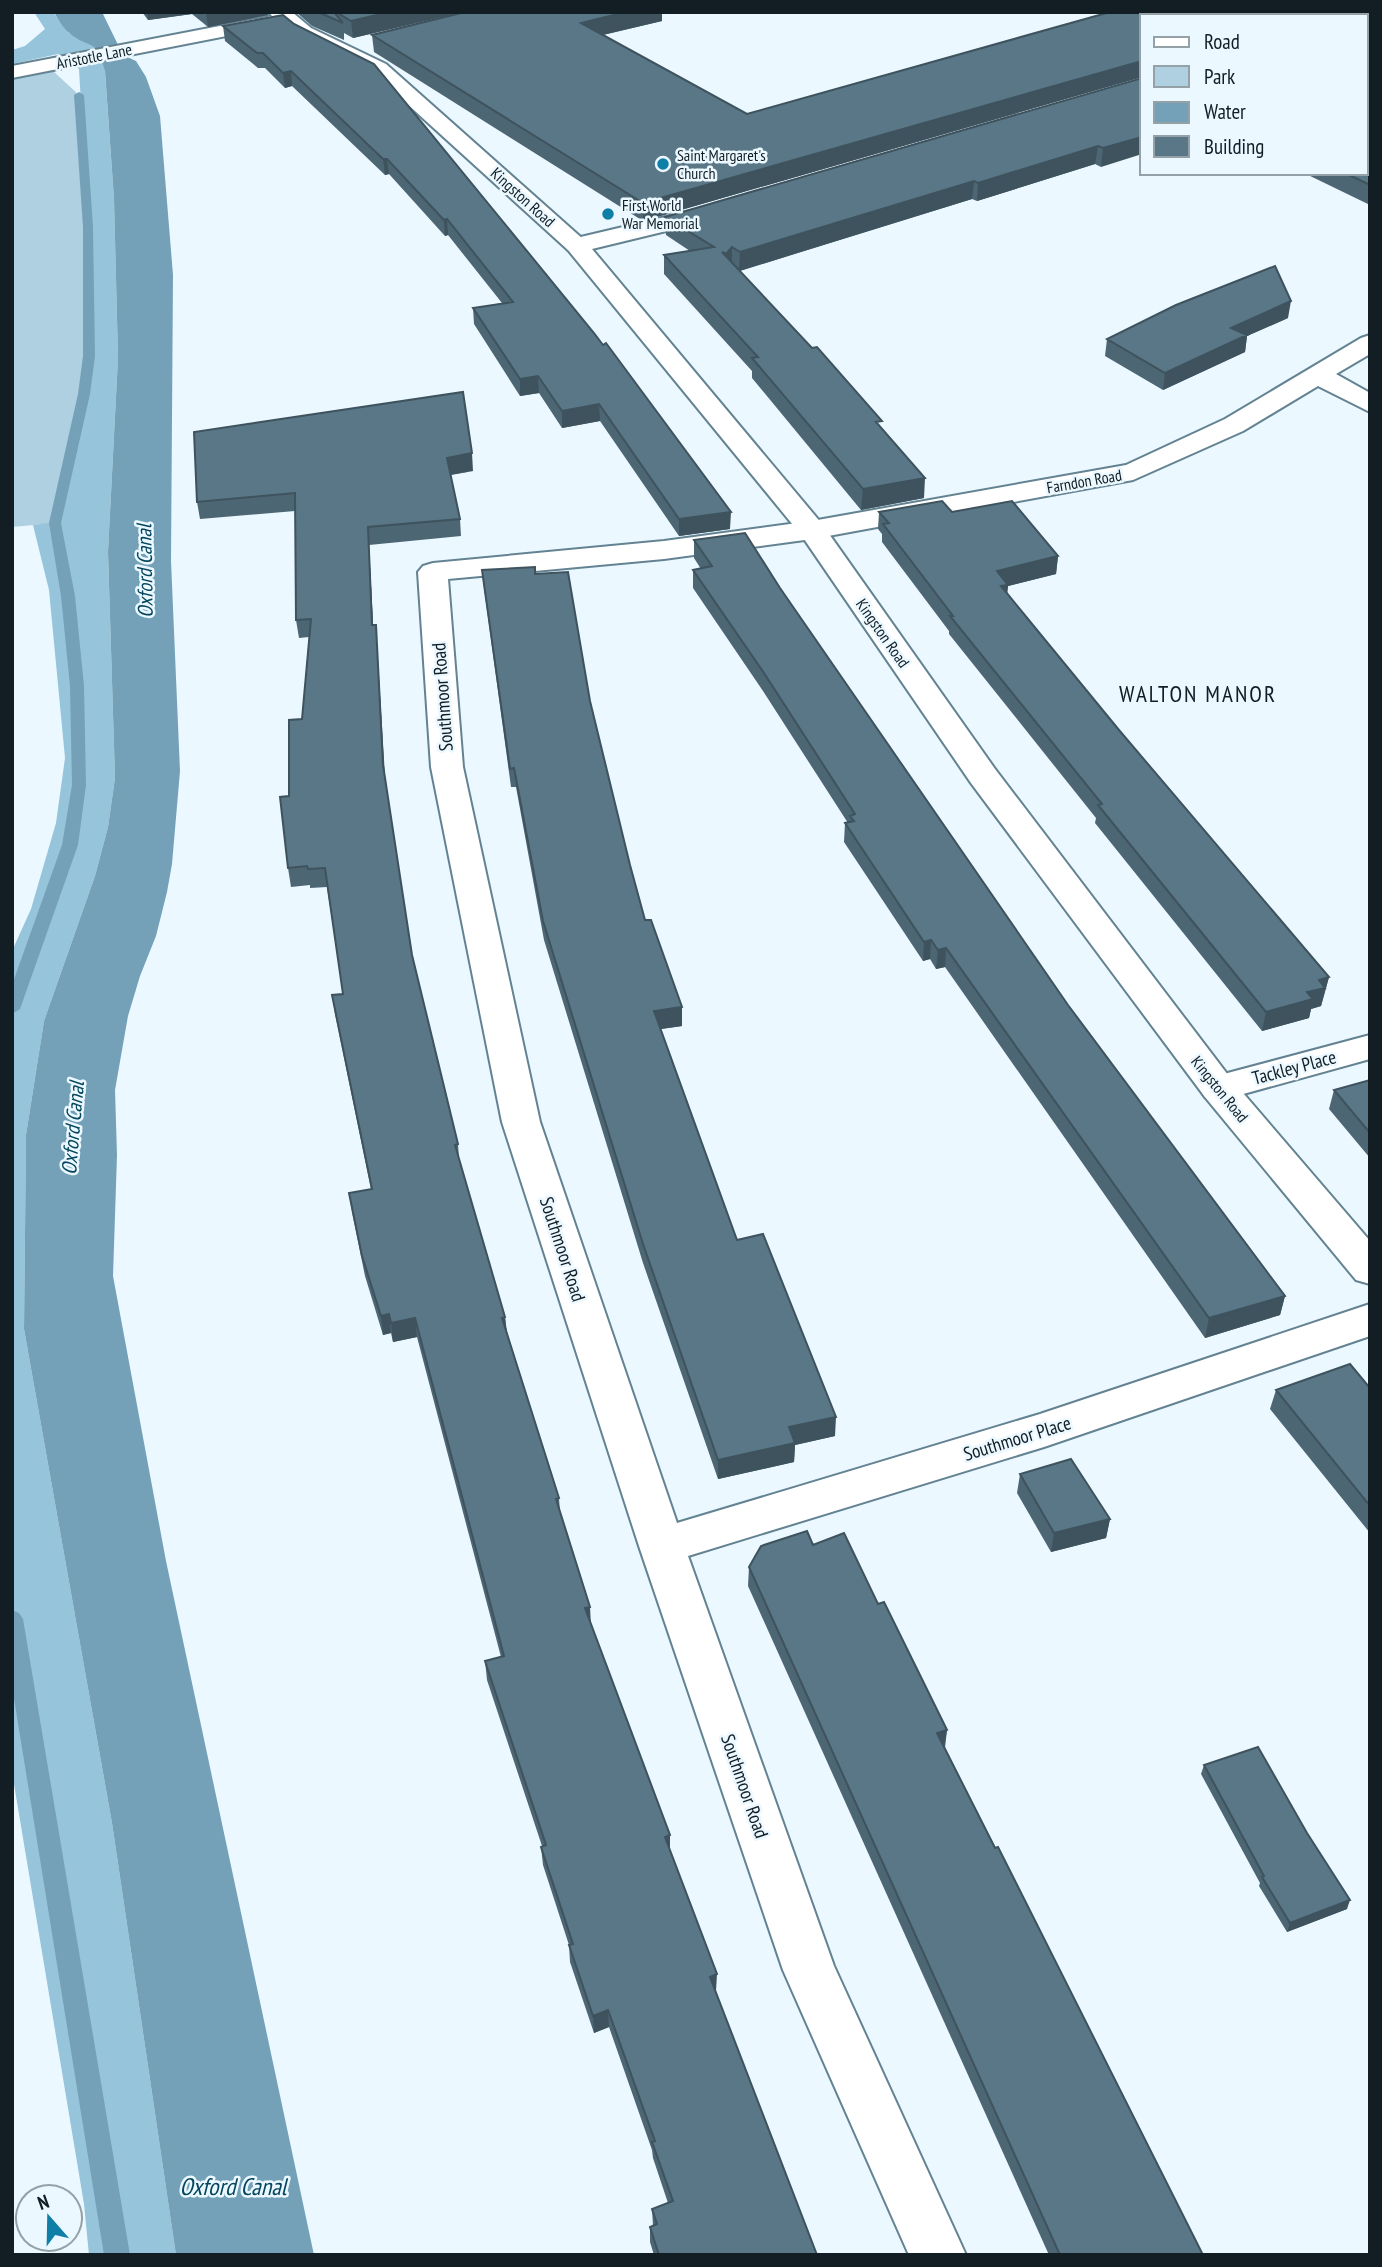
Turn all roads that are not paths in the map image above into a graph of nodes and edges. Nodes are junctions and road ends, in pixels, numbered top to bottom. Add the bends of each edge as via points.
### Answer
1 (290, 21) edge
2 (376, 42) edge
3 (342, 50) junction
4 (12, 72) edge
5 (732, 206) edge
6 (576, 245) junction
7 (1370, 344) edge
8 (1318, 375) junction
9 (1370, 404) edge
10 (812, 530) junction
11 (1370, 1046) edge
12 (1218, 1088) junction
13 (1370, 1269) edge
14 (1370, 1320) edge
15 (662, 1546) junction
16 (937, 2255) edge

1 - 3 street, Kingston Road
1 - 4 street, Aristotle Lane
2 - 3 street
3 - 6 street, Kingston Road via 379,68
5 - 6 street
6 - 10 street, Kingston Road
7 - 8 street, Farndon Road
8 - 9 street
8 - 10 street, Farndon Road via 1234,425 1133,472
10 - 12 street, Kingston Road via 983,776
10 - 15 street, Southmoor Road via 664,550 433,572 447,767 521,1122
11 - 12 street, Tackley Place
12 - 13 street, Kingston Road
14 - 15 street, Southmoor Place via 1044,1430
15 - 16 street, Southmoor Road via 809,1970

